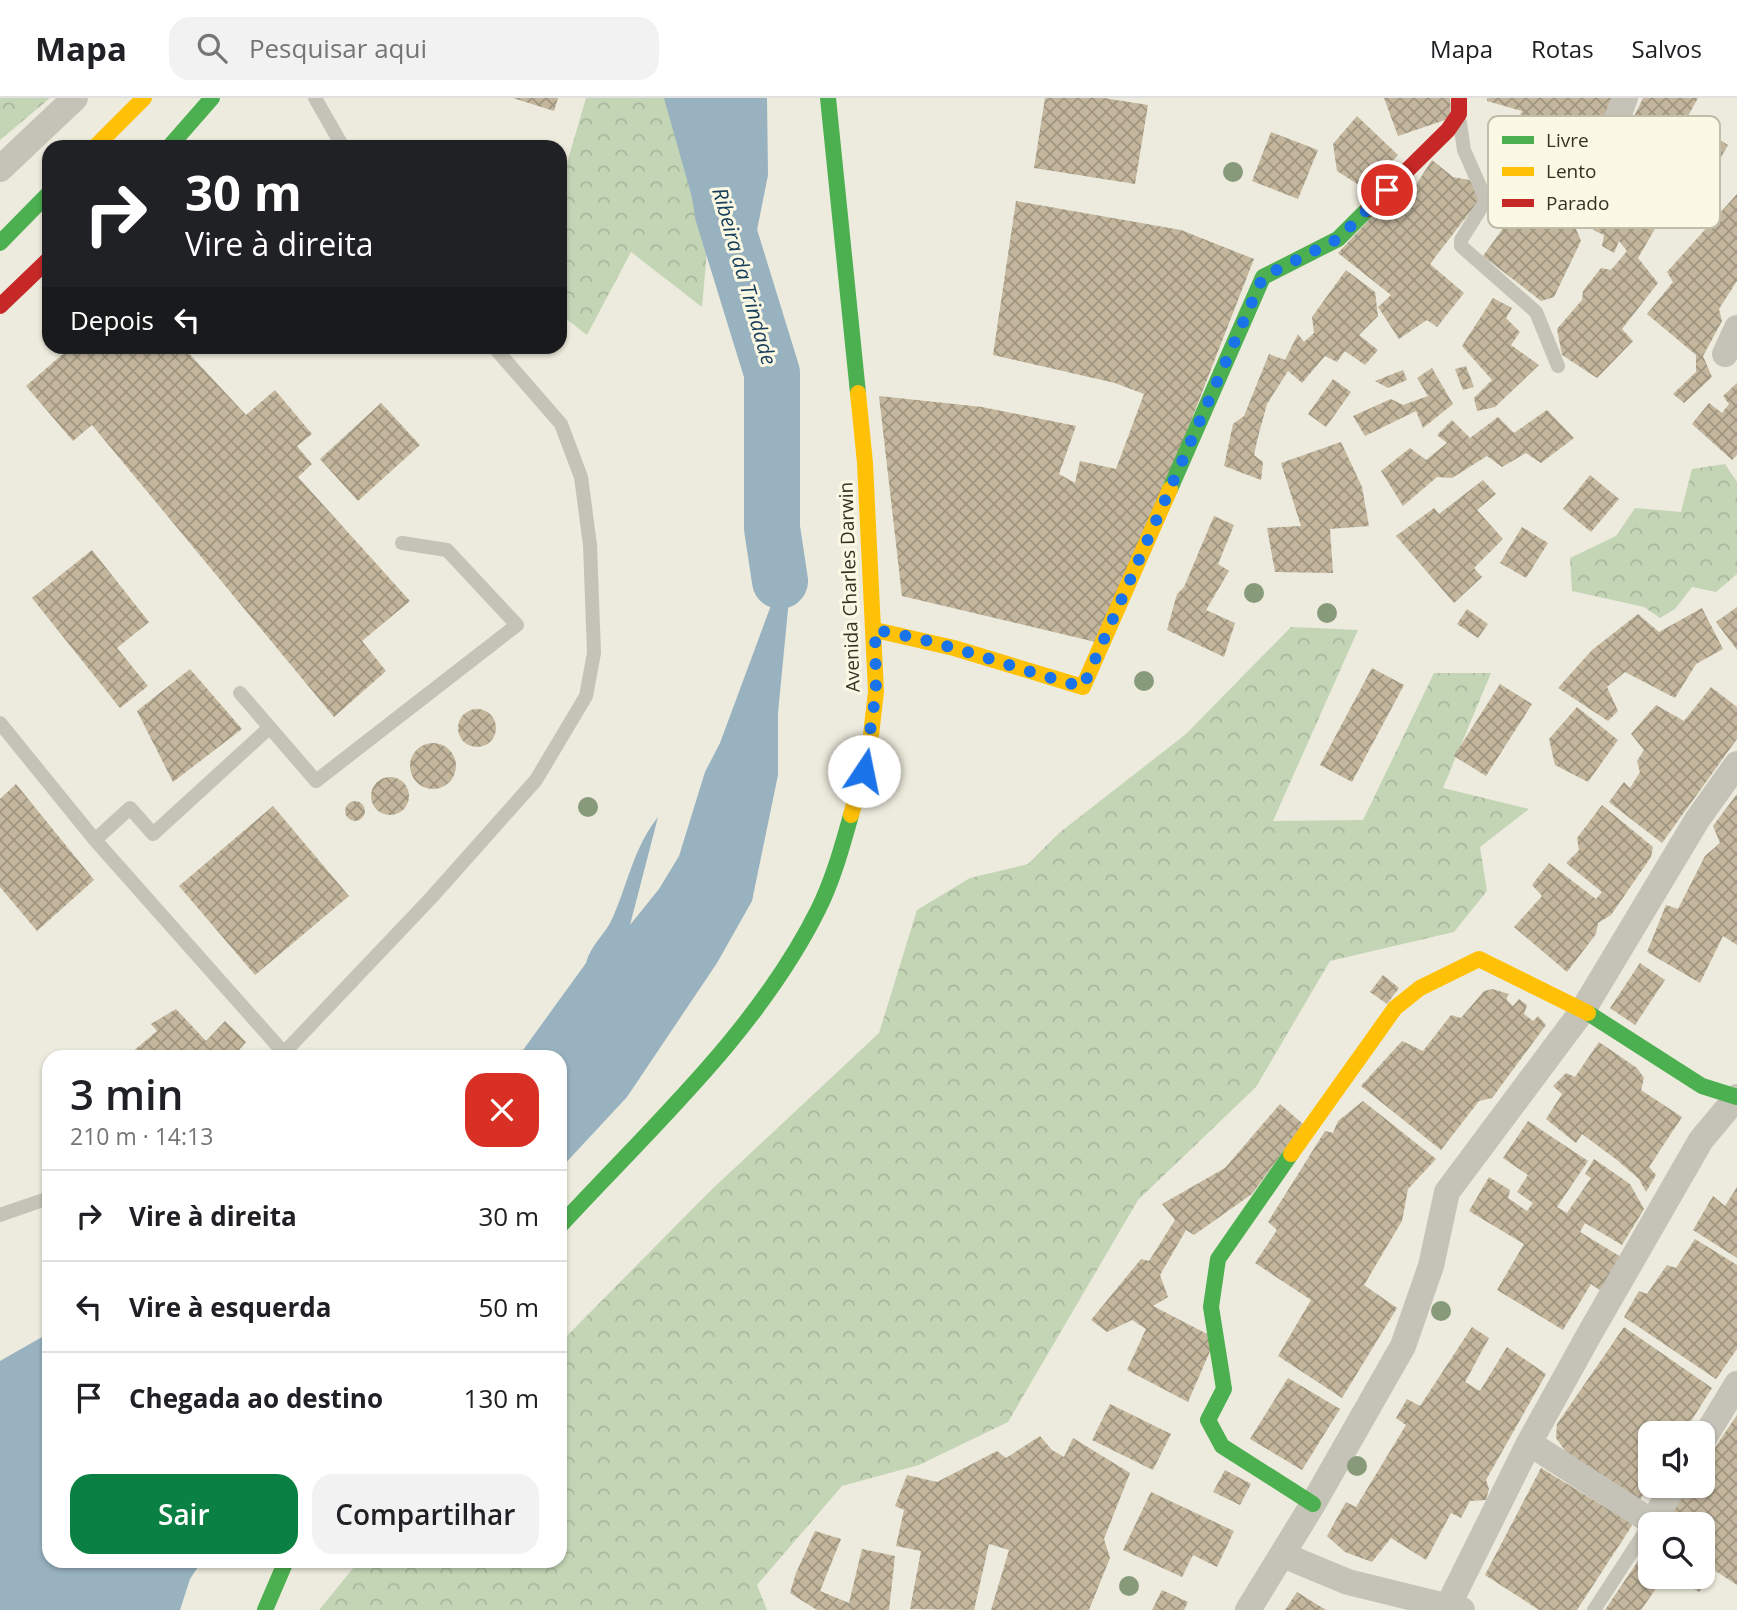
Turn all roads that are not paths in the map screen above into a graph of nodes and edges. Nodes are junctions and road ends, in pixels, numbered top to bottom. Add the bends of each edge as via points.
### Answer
1 (75, 98) edge
2 (144, 98) edge
3 (212, 98) edge
4 (315, 98) edge
5 (828, 98) edge
6 (1625, 98) edge
7 (1459, 106) edge
8 (1618, 116) edge
9 (102, 140) edge
10 (175, 140) edge
11 (338, 140) edge
12 (0, 169) edge
13 (42, 200) edge
14 (0, 243) edge
15 (42, 266) edge
16 (0, 306) edge
17 (1737, 328) edge
18 (500, 354) edge
19 (1725, 354) dead end
20 (1558, 366) dead end
21 (402, 543) dead end
22 (875, 630) junction
23 (240, 693) dead end
24 (0, 723) edge
25 (269, 728) junction
26 (1737, 764) edge
27 (95, 840) junction
28 (1583, 1010) junction
29 (278, 1050) edge
30 (287, 1050) edge
31 (1737, 1097) edge
32 (42, 1200) edge
33 (0, 1215) edge
34 (567, 1218) edge
35 (1737, 1384) edge
36 (1715, 1421) edge
37 (1529, 1443) junction
38 (1313, 1504) junction
39 (1638, 1515) edge
40 (1638, 1544) edge
41 (1283, 1555) junction
42 (283, 1568) edge
43 (1452, 1608) edge
44 (265, 1610) edge
45 (1248, 1610) edge
46 (1594, 1610) edge

1 - 12 street
2 - 9 street
3 - 10 street
4 - 11 lane
5 - 22 street, Avenida Charles Darwin via 865,463
6 - 8 street
7 - 20 lane via 1464,150 1486,200 1461,246 1536,312
7 - 22 street via 1448,130 1338,239 1263,277 1083,687 1013,669 923,637
13 - 14 street
15 - 16 street
17 - 19 street
18 - 30 lane via 561,424 581,477 590,545 594,653 586,695 536,780
21 - 25 lane via 447,550 517,625 316,781
22 - 34 street, Avenida Charles Darwin via 876,692 869,752 844,842 818,909 785,968 740,1030
23 - 25 lane
24 - 27 lane
25 - 27 lane via 153,834 130,808
26 - 28 street via 1697,820
27 - 29 lane
28 - 31 street via 1702,1086
28 - 38 street via 1447,1192 1431,1266 1403,1346
28 - 38 street via 1479,959 1420,988 1395,1008 1365,1046 1218,1259 1211,1307 1224,1388 1208,1420 1223,1446
31 - 37 street via 1700,1140
32 - 33 lane
35 - 36 street
37 - 39 street
37 - 43 street
38 - 41 street
40 - 46 lane
41 - 43 street via 1349,1582
41 - 45 street
42 - 44 street

